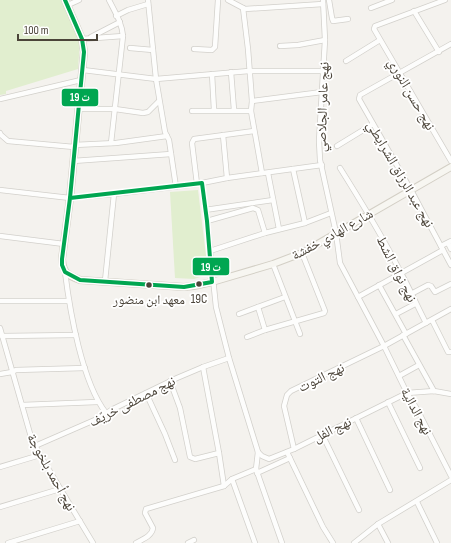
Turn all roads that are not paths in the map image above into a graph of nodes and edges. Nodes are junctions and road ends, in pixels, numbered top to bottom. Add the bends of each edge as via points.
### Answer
1 (79, 0) edge
2 (109, 0) edge
3 (218, 0) edge
4 (228, 0) edge
5 (330, 0) edge
6 (392, 0) edge
7 (445, 0) edge
8 (148, 2) edge
9 (323, 2) edge
10 (66, 3) edge
11 (243, 8) junction
12 (371, 8) dead end
13 (414, 11) junction
14 (116, 16) junction
15 (348, 19) dead end
16 (120, 22) junction
17 (123, 36) junction
18 (86, 38) junction
19 (325, 40) junction
20 (380, 40) junction
21 (451, 44) edge
22 (280, 46) dead end
23 (130, 48) dead end
24 (194, 49) dead end
25 (153, 50) junction
26 (439, 52) junction
27 (346, 61) dead end
28 (83, 70) junction
29 (249, 71) junction
30 (323, 71) junction
31 (231, 72) junction
32 (400, 73) junction
33 (119, 74) junction
34 (212, 74) junction
35 (156, 79) junction
36 (81, 80) junction
37 (322, 92) junction
38 (0, 99) edge
39 (159, 101) junction
40 (252, 101) junction
41 (78, 109) junction
42 (115, 109) junction
43 (214, 110) junction
44 (234, 110) junction
45 (251, 110) junction
46 (192, 111) dead end
47 (373, 124) junction
48 (254, 131) junction
49 (0, 133) edge
50 (223, 135) junction
51 (168, 136) junction
52 (111, 143) junction
53 (74, 146) junction
54 (337, 146) dead end
55 (171, 154) junction
56 (73, 161) junction
57 (451, 161) edge
58 (322, 165) junction
59 (451, 167) edge
60 (293, 168) junction
61 (340, 168) dead end
62 (268, 172) junction
63 (262, 173) junction
64 (227, 178) junction
65 (199, 184) junction
66 (176, 187) junction
67 (0, 190) edge
68 (411, 190) junction
69 (114, 194) junction
70 (70, 198) junction
71 (273, 200) junction
72 (205, 210) junction
73 (331, 213) junction
74 (369, 214) junction
75 (207, 221) junction
76 (305, 223) junction
77 (279, 229) junction
78 (265, 233) junction
79 (336, 233) junction
80 (0, 236) edge
81 (449, 242) edge
82 (64, 244) junction
83 (442, 248) junction
84 (451, 249) edge
85 (210, 251) junction
86 (302, 253) junction
87 (273, 264) junction
88 (451, 266) edge
89 (65, 272) junction
90 (402, 274) junction
91 (105, 281) junction
92 (212, 282) junction
93 (451, 284) edge
94 (380, 285) junction
95 (411, 294) junction
96 (285, 297) junction
97 (358, 297) junction
98 (0, 301) edge
99 (69, 301) junction
100 (416, 304) junction
101 (258, 307) junction
102 (451, 309) edge
103 (238, 314) dead end
104 (396, 314) junction
105 (432, 320) junction
106 (295, 322) junction
107 (426, 323) junction
108 (0, 328) edge
109 (265, 330) junction
110 (300, 334) dead end
111 (404, 334) junction
112 (76, 335) junction
113 (2, 336) junction
114 (247, 337) dead end
115 (384, 346) junction
116 (450, 352) edge
117 (229, 358) junction
118 (419, 365) junction
119 (203, 366) junction
120 (85, 368) junction
121 (12, 372) junction
122 (0, 374) edge
123 (399, 376) junction
124 (170, 381) junction
125 (434, 391) junction
126 (146, 393) junction
127 (407, 393) junction
128 (451, 394) edge
129 (98, 402) junction
130 (388, 402) junction
131 (22, 405) junction
132 (106, 413) junction
133 (356, 418) junction
134 (322, 434) junction
135 (35, 446) junction
136 (294, 449) junction
137 (258, 452) junction
138 (287, 452) junction
139 (219, 453) junction
140 (40, 455) junction
141 (290, 458) junction
142 (0, 460) edge
143 (175, 460) dead end
144 (1, 467) edge
145 (420, 468) dead end
146 (256, 471) junction
147 (451, 476) edge
148 (232, 479) junction
149 (451, 480) edge
150 (224, 486) junction
151 (60, 489) junction
152 (390, 490) dead end
153 (417, 502) junction
154 (0, 507) edge
155 (358, 510) dead end
156 (80, 521) junction
157 (378, 524) junction
158 (194, 540) dead end
159 (16, 542) edge
160 (8, 543) edge
161 (93, 543) edge
162 (136, 543) edge
163 (188, 543) edge
164 (255, 543) edge
165 (282, 543) edge
166 (333, 543) edge
167 (354, 543) edge
168 (388, 543) edge
169 (437, 543) edge

1 - 10 street
2 - 14 street
3 - 24 street via 215,47 212,50
4 - 11 street
5 - 15 street via 334,21
6 - 12 street
7 - 13 street
8 - 14 street
8 - 25 street
9 - 11 street
9 - 19 street, نهج عامر الجلاصي
10 - 18 street
11 - 29 street
13 - 20 street, نهج حسن النوري via 374,27
13 - 26 street
14 - 16 street
16 - 17 street
16 - 18 street
17 - 18 street
17 - 33 street
18 - 28 street
19 - 22 street
19 - 30 street, نهج عامر الجلاصي
20 - 27 street
20 - 32 street, نهج حسن النوري
21 - 26 street
23 - 25 street
25 - 35 street
26 - 32 street
28 - 33 street
28 - 36 street
29 - 30 street
29 - 31 street
29 - 40 street
30 - 37 street, نهج عامر الجلاصي
31 - 34 street
31 - 44 street
32 - 47 street, نهج عبد الرزاق الشرايطي via 360,95 359,99
32 - 57 street, نهج حسن النوري
33 - 35 street
33 - 42 street
34 - 35 street
34 - 43 street
35 - 39 street
36 - 38 street
36 - 41 street
37 - 40 street
37 - 58 street, نهج عامر الجلاصي via 319,141
39 - 42 street via 145,113
39 - 51 street
40 - 45 street
41 - 42 street
41 - 53 street
42 - 52 street
43 - 44 street
43 - 46 street
44 - 45 street
45 - 48 street
47 - 54 street
47 - 68 street, نهج عبد الرزاق الشرايطي
48 - 50 street
48 - 63 street
49 - 53 street via 8,141
50 - 64 street
50 - 65 street via 193,141
51 - 52 street
51 - 55 street
52 - 53 street
53 - 56 street
55 - 56 street
55 - 66 street
56 - 70 street
58 - 60 street
58 - 73 street, نهج عامر الجلاصي
59 - 68 street, شارع الهادي خفشة
60 - 62 street
60 - 76 street
61 - 74 street, نهج نواق الشط
62 - 63 street
62 - 71 street
63 - 64 street
64 - 65 street
65 - 66 street
65 - 72 street
66 - 69 street
67 - 70 street
68 - 74 street, شارع الهادي خفشة
68 - 83 street, نهج عبد الرزاق الشرايطي
69 - 70 street
69 - 91 street
70 - 82 street
71 - 72 street
71 - 77 street
72 - 75 street
73 - 76 street
73 - 79 street, نهج عامر الجلاصي
74 - 79 street, شارع الهادي خفشة
74 - 90 street, نهج نواق الشط
75 - 78 street via 253,208 258,210
75 - 85 street
76 - 77 street
77 - 78 street
78 - 85 street
79 - 86 street, شارع الهادي خفشة
79 - 97 street, نهج عامر الجلاصي via 341,266
80 - 82 street
81 - 83 street
81 - 84 street
82 - 89 street via 62,259
83 - 88 street, نهج عبد الرزاق الشرايطي
83 - 90 street
85 - 92 street
86 - 87 street, شارع الهادي خفشة
86 - 106 street via 325,311
87 - 92 street, شارع الهادي خفشة
87 - 96 street
89 - 91 street, شارع الهادي خفشة via 80,280
89 - 99 street
90 - 94 street
90 - 95 street, نهج نواق الشط
91 - 92 street, شارع الهادي خفشة via 184,287
92 - 117 street
93 - 95 street via 435,292 428,285
94 - 97 street
94 - 104 street
95 - 100 street, نهج نواق الشط
96 - 101 street
96 - 106 street
97 - 115 street, نهج عامر الجلاصي
98 - 99 street
99 - 112 street
100 - 104 street
100 - 107 street, نهج نواق الشط
101 - 103 street
101 - 109 street
102 - 105 street
104 - 111 street
105 - 107 street
105 - 116 street
106 - 109 street
106 - 110 street
107 - 111 street
108 - 113 street, نهج أحمد بلخوجة
109 - 114 street
111 - 115 street
111 - 118 street
112 - 113 street
112 - 120 street
113 - 121 street, نهج أحمد بلخوجة
115 - 123 street, نهج الدالية
115 - 136 street, نهج التوت via 286,395 284,406
117 - 119 street, نهج مصطفى خريّف
117 - 137 street
118 - 123 street
118 - 125 street
119 - 124 street, نهج مصطفى خريّف
119 - 139 street
120 - 121 street
120 - 129 street
121 - 122 street
121 - 131 street, نهج أحمد بلخوجة
123 - 127 street, نهج الدالية
124 - 126 street, نهج مصطفى خريّف
124 - 139 street via 180,408 190,457 194,459
125 - 127 street
125 - 128 street
126 - 132 street, نهج مصطفى خريّف
126 - 143 street
127 - 130 street, نهج الفل
127 - 147 street, نهج الدالية
129 - 131 street
129 - 132 street
130 - 133 street, نهج الفل
130 - 145 street
131 - 135 street, نهج أحمد بلخوجة
132 - 135 street, نهج مصطفى خريّف
133 - 134 street, نهج الفل
133 - 152 street
134 - 136 street, نهج الفل
134 - 155 street
135 - 140 street, نهج أحمد بلخوجة
136 - 138 street, نهج الفل
137 - 138 street, نهج الفل via 269,459
137 - 146 street
138 - 141 street
139 - 150 street
140 - 144 street
140 - 151 street, نهج أحمد بلخوجة
141 - 146 street
141 - 166 street
142 - 144 street
146 - 148 street
146 - 165 street
148 - 150 street
148 - 164 street
149 - 153 street
150 - 162 street via 146,509 144,513 153,530
151 - 154 street
151 - 156 street, نهج أحمد بلخوجة
153 - 157 street
153 - 169 street
156 - 159 street
156 - 161 street, نهج أحمد بلخوجة
157 - 167 street
157 - 168 street
158 - 163 street
159 - 160 street

